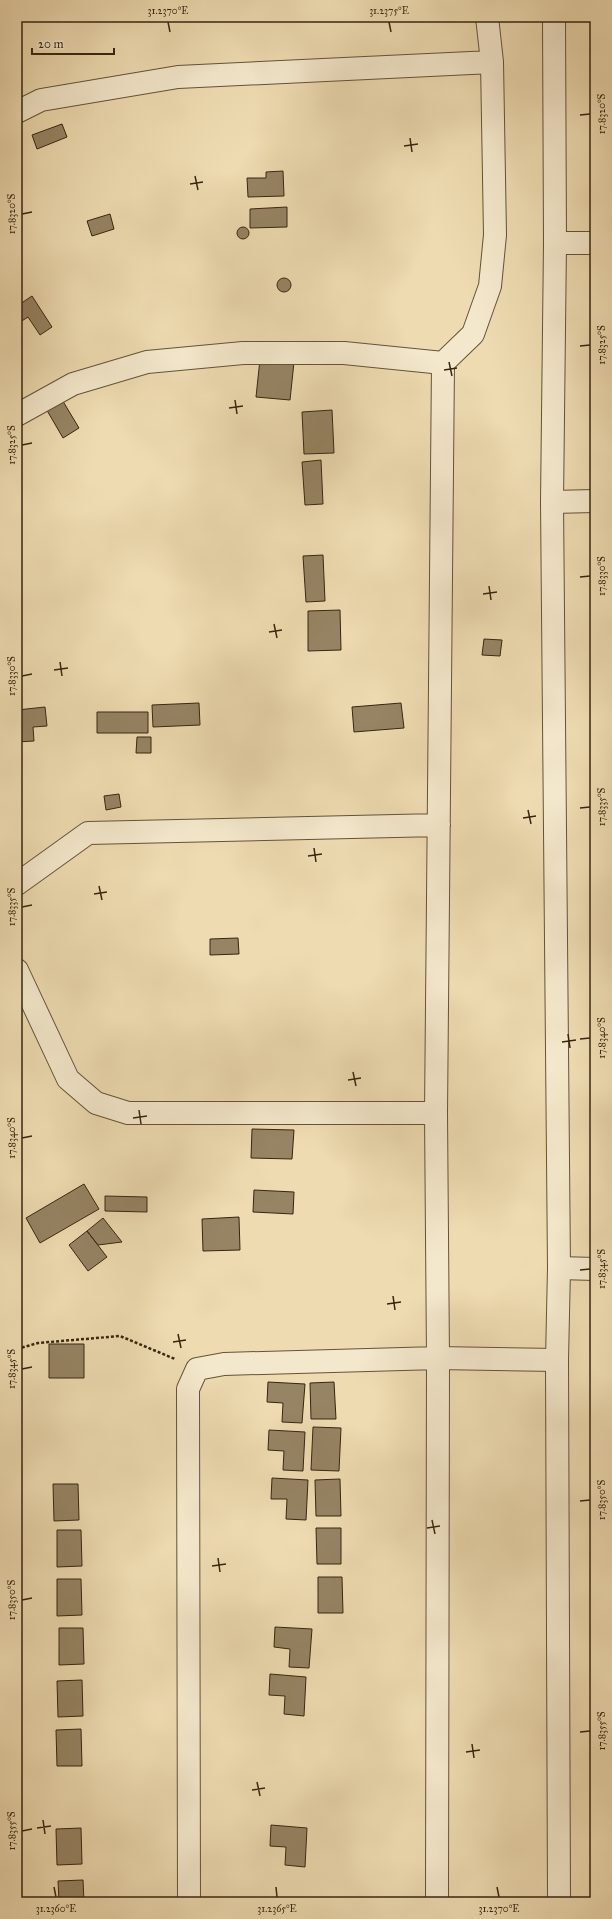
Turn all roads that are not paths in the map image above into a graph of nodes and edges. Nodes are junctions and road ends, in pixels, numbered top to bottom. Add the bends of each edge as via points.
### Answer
1 (487, 17) edge
2 (554, 17) edge
3 (492, 62) junction
4 (17, 112) edge
5 (595, 242) edge
6 (555, 243) junction
7 (443, 363) junction
8 (17, 415) edge
9 (595, 501) edge
10 (552, 502) junction
11 (439, 825) junction
12 (17, 884) edge
13 (17, 970) edge
14 (436, 1113) junction
15 (559, 1268) junction
16 (595, 1270) edge
17 (438, 1358) junction
18 (557, 1360) junction
19 (189, 1902) edge
20 (437, 1902) edge
21 (559, 1902) edge

1 - 3 street
2 - 6 street
3 - 4 street via 178,77 41,100
3 - 7 street via 495,235 490,286 473,334
5 - 6 street
6 - 10 street
7 - 8 street via 344,353 243,353 147,362 73,384
7 - 11 street
9 - 10 street
10 - 15 street
11 - 12 street via 88,833
11 - 14 street
13 - 14 street via 68,1079 96,1103 128,1113
14 - 17 street
15 - 16 street
15 - 18 street
17 - 18 street
17 - 19 street via 224,1364 197,1369 188,1389
17 - 20 street
18 - 21 street

